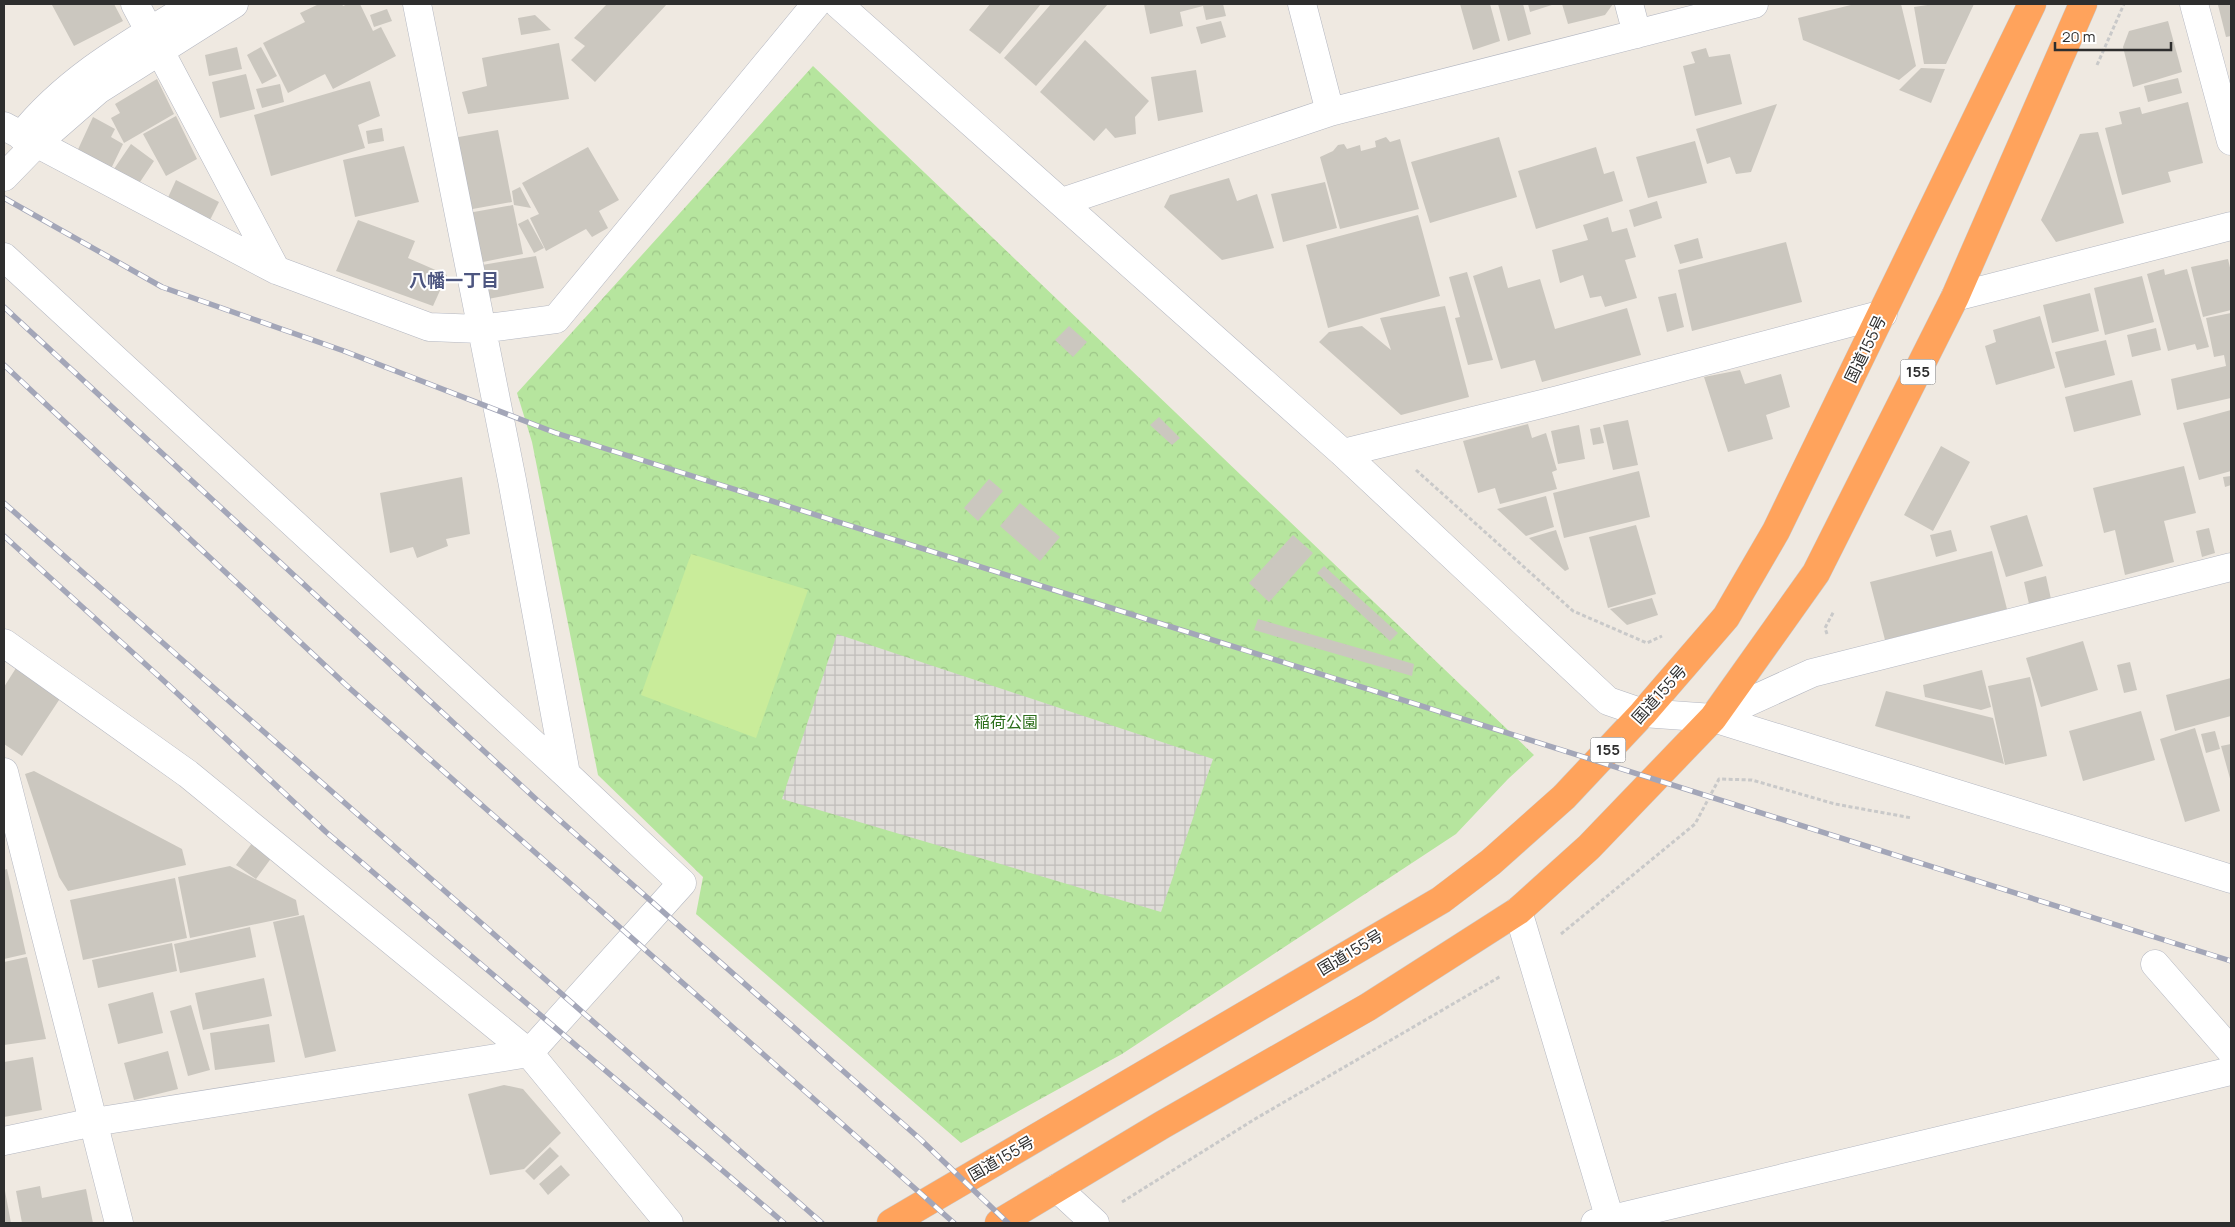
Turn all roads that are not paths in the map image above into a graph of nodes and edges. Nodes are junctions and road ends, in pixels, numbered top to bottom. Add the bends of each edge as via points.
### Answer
1 (135, 4) edge
2 (194, 4) edge
3 (234, 4) edge
4 (416, 4) edge
5 (816, 4) edge
6 (838, 4) edge
7 (1302, 4) edge
8 (1629, 4) edge
9 (1754, 4) edge
10 (2032, 4) edge
11 (2083, 4) edge
12 (2194, 4) edge
13 (1637, 34) junction
14 (154, 41) junction
15 (1330, 112) junction
16 (20, 135) edge
17 (2231, 141) edge
18 (4, 177) edge
19 (1062, 202) junction
20 (2231, 226) edge
21 (4, 257) edge
22 (276, 270) junction
23 (1956, 297) junction
24 (1883, 314) junction
25 (480, 329) junction
26 (1343, 453) junction
27 (2231, 568) edge
28 (4, 644) edge
29 (1643, 713) junction
30 (1712, 718) junction
31 (4, 772) edge
32 (566, 774) junction
33 (2231, 879) edge
34 (1518, 912) junction
35 (2155, 964) dead end
36 (2231, 1051) edge
37 (529, 1053) junction
38 (2231, 1071) edge
39 (94, 1122) junction
40 (4, 1141) edge
41 (1057, 1188) junction
42 (1094, 1222) edge
43 (1605, 1222) edge
44 (119, 1223) edge
45 (669, 1223) edge
46 (891, 1223) edge
47 (999, 1223) edge

1 - 14 street
2 - 14 street
3 - 14 street
4 - 25 street
5 - 25 street via 556,319
6 - 19 street
7 - 15 street
8 - 13 street
9 - 13 street
10 - 24 highway, 国道155号 / 155
11 - 23 highway, 155
12 - 17 street
13 - 15 street
14 - 16 street via 98,90
14 - 22 street
15 - 19 street
16 - 18 street
16 - 22 street
19 - 26 street
20 - 23 street
21 - 32 street
22 - 25 street via 429,326
23 - 30 highway, 155 via 1816,573
24 - 26 street
24 - 29 highway, 国道155号 / 155 via 1776,531 1726,617
25 - 32 street via 512,480
26 - 29 street via 1608,701
27 - 30 street via 1812,673
28 - 37 street via 188,774
29 - 30 street
29 - 46 highway, 国道155号 / 155 via 1564,797 1491,862 1441,900
30 - 33 street
30 - 34 highway, 155 via 1589,847
31 - 39 street
32 - 37 street via 682,883
34 - 41 highway, 155 via 1368,1007
34 - 43 street
35 - 36 street
37 - 39 street
37 - 45 street
38 - 43 street
39 - 40 street
39 - 44 street
41 - 42 street
41 - 47 highway, 155

